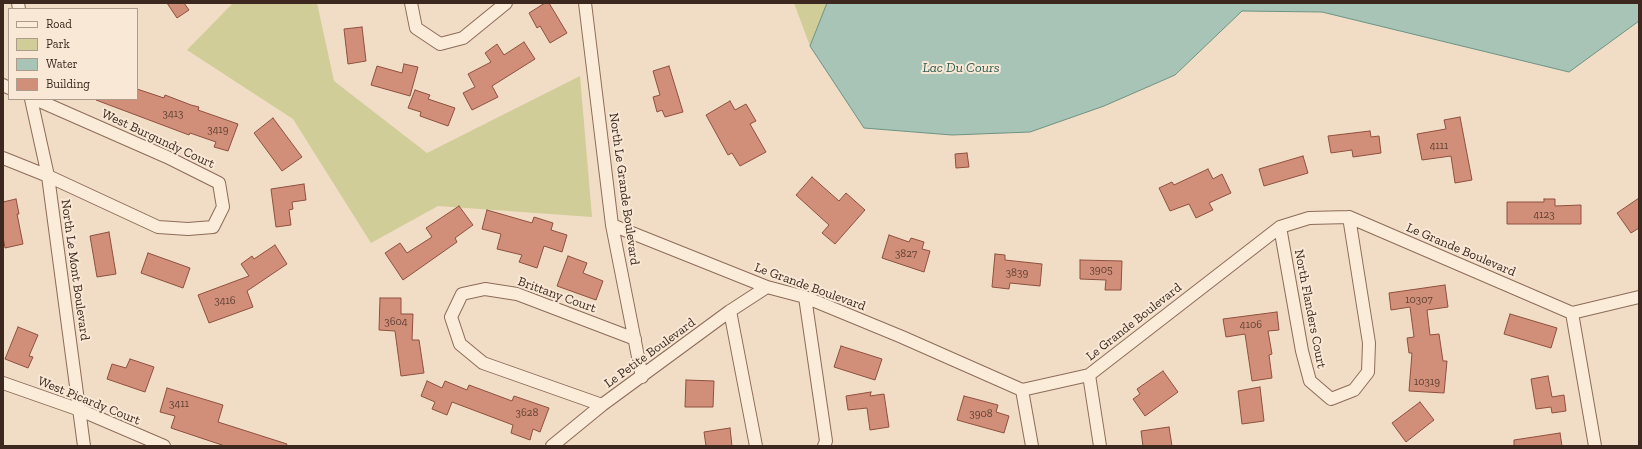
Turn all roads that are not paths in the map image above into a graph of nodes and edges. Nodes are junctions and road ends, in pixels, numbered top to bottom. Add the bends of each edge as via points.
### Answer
1 (410, 3) edge
2 (506, 3) edge
3 (585, 3) edge
4 (31, 100) edge
5 (37, 100) edge
6 (3, 158) edge
7 (48, 176) junction
8 (1349, 217) junction
9 (612, 225) junction
10 (1280, 227) junction
11 (767, 287) junction
12 (804, 297) junction
13 (1639, 297) edge
14 (730, 311) junction
15 (1572, 312) junction
16 (635, 339) junction
17 (1089, 375) junction
18 (642, 377) junction
19 (3, 383) edge
20 (1022, 390) junction
21 (602, 405) junction
22 (80, 410) junction
23 (84, 446) edge
24 (164, 446) edge
25 (552, 446) edge
26 (756, 446) edge
27 (824, 446) edge
28 (1032, 446) edge
29 (1100, 446) edge
30 (1594, 446) edge

1 - 2 street via 416,28 440,44 463,38
3 - 9 street, North Le Grande Boulevard
4 - 7 street, North Le Mont Boulevard
5 - 7 street, West Burgundy Court via 167,157 219,183 223,207 213,227 158,227
6 - 7 street, West Burgundy Court
7 - 22 street, North Le Mont Boulevard
8 - 10 street, Le Grande Boulevard via 1309,218
8 - 10 street, North Flanders Court via 1369,343 1368,372 1354,390 1331,399 1310,381 1302,351
8 - 15 street, Le Grande Boulevard
9 - 11 street, Le Grande Boulevard
9 - 16 street, North Le Grande Boulevard
10 - 17 street, Le Grande Boulevard
11 - 12 street, Le Grande Boulevard
11 - 14 street, Le Petite Boulevard
12 - 20 street, Le Grande Boulevard via 902,336
12 - 27 street via 826,441
13 - 15 street
14 - 18 street, Le Petite Boulevard
14 - 26 street
15 - 30 street
16 - 18 street, North Le Grande Boulevard
16 - 21 street, Brittany Court via 517,294 485,289 462,294 451,317 460,344 483,363
17 - 20 street, Le Grande Boulevard
17 - 29 street
18 - 21 street, Le Petite Boulevard
19 - 22 street, West Picardy Court
20 - 28 street
21 - 25 street, Le Petite Boulevard
22 - 23 street, North Le Mont Boulevard
22 - 24 street, West Picardy Court

